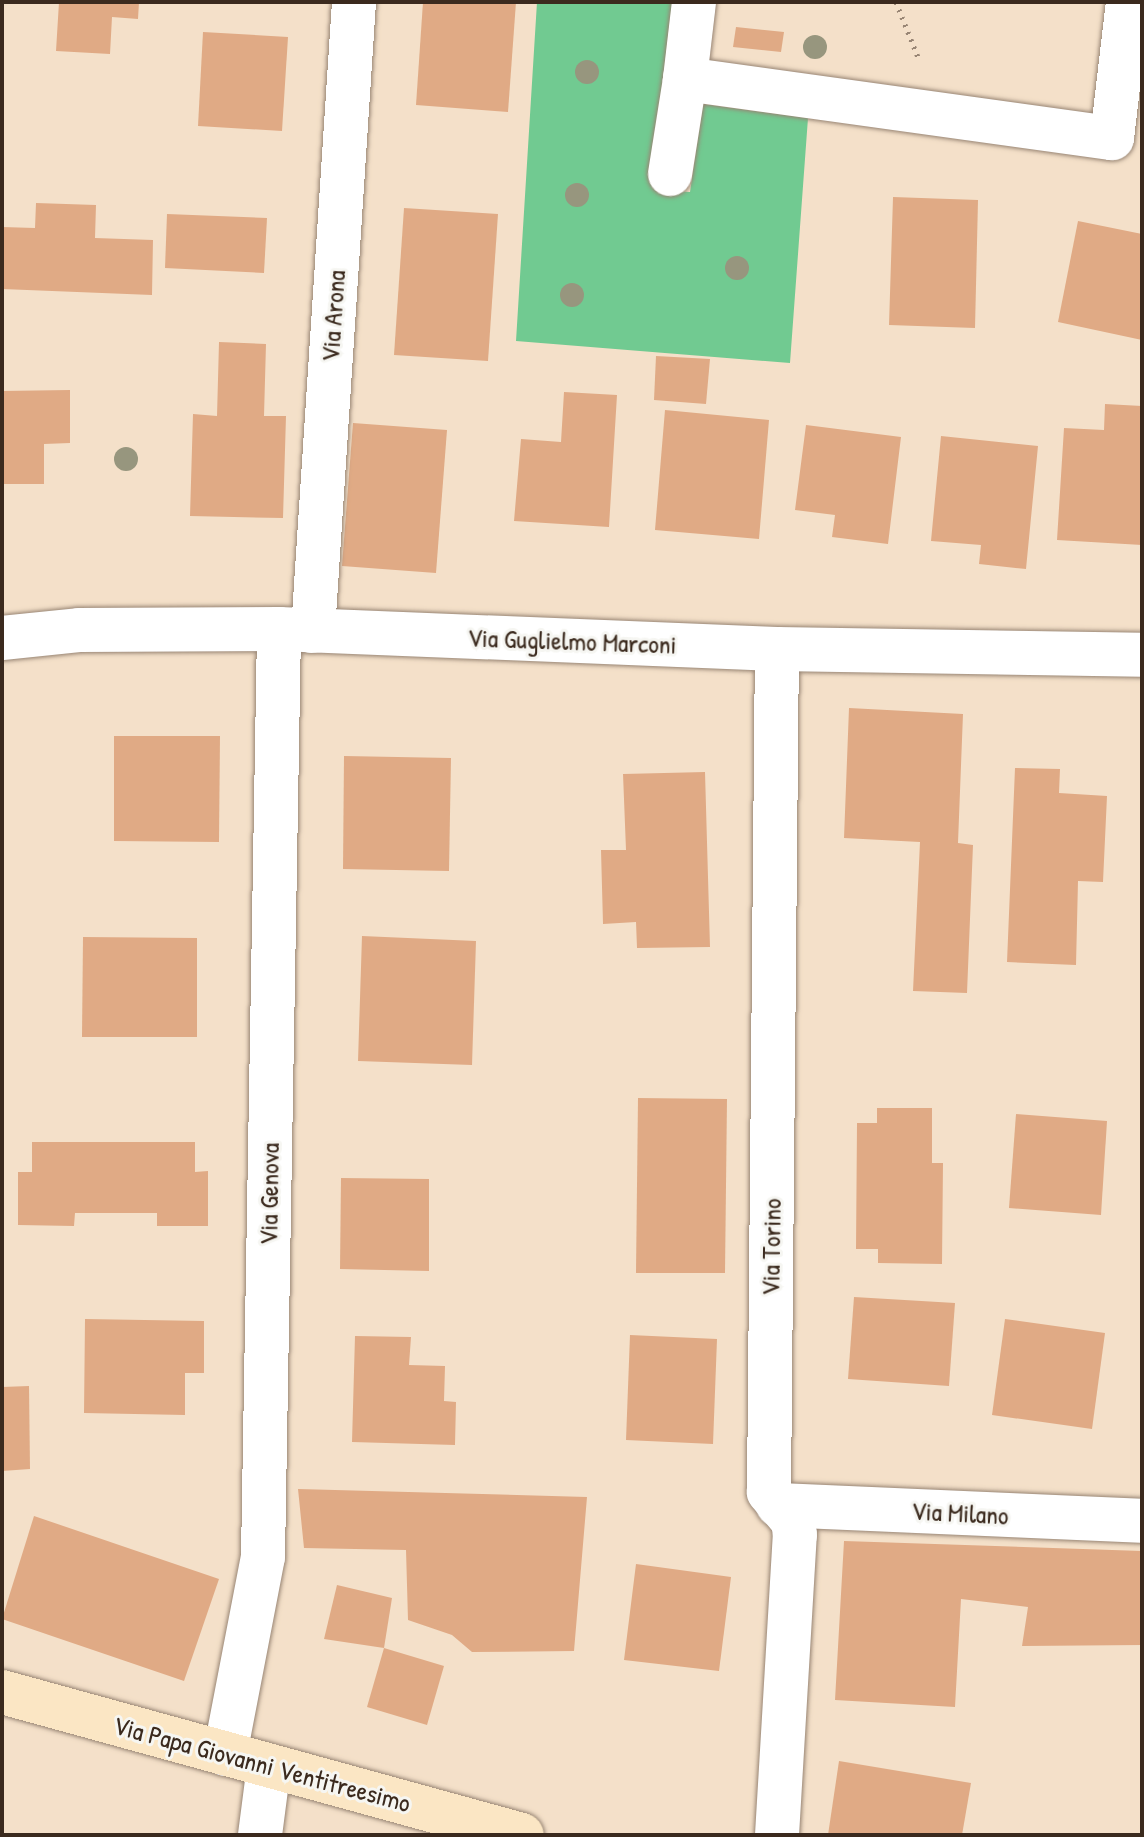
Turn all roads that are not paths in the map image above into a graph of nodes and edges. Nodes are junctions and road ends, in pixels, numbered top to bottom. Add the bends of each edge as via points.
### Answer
1 (354, 2) edge
2 (694, 2) edge
3 (1128, 2) edge
4 (685, 79) junction
5 (1127, 140) edge
6 (670, 174) dead end
7 (296, 630) junction
8 (2, 638) edge
9 (777, 649) junction
10 (1142, 655) edge
11 (778, 1505) junction
12 (1142, 1511) edge
13 (1142, 1521) edge
14 (2, 1692) edge
15 (225, 1754) junction
16 (269, 1766) junction
17 (260, 1835) edge
18 (522, 1835) edge
19 (777, 1835) edge

1 - 7 street, Via Arona
2 - 4 street
3 - 5 street
4 - 5 street
4 - 6 street
7 - 8 street, Via Guglielmo Marconi via 79,630
7 - 9 street, Via Guglielmo Marconi
7 - 15 street, Via Genova via 263,1557
9 - 10 street, Via Guglielmo Marconi
9 - 11 street, Via Torino via 769,1492
11 - 13 street, Via Milano
11 - 19 street, Via Torino via 793,1521 795,1535
12 - 13 street, Via Milano
14 - 15 street, Via Papa Giovanni Ventitreesimo
15 - 16 street, Via Papa Giovanni Ventitreesimo
16 - 17 street
16 - 18 street, Via Papa Giovanni Ventitreesimo

